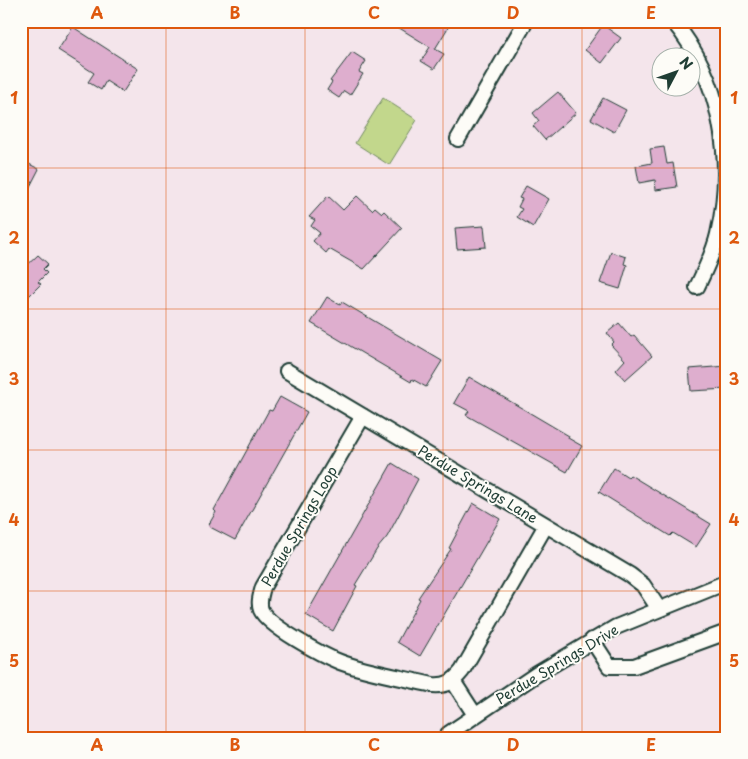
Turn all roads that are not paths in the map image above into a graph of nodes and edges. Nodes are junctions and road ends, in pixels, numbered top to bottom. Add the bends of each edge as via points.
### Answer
1 (526, 21) edge
2 (673, 21) edge
3 (458, 139) dead end
4 (698, 287) dead end
5 (287, 371) dead end
6 (363, 416) junction
7 (546, 525) junction
8 (727, 582) edge
9 (659, 609) junction
10 (727, 632) edge
11 (592, 640) junction
12 (454, 681) junction
13 (475, 715) junction
14 (448, 734) dead end

1 - 3 street
2 - 4 street via 707,78 723,141 724,184 718,234
5 - 6 street, Perdue Springs Lane
6 - 7 street, Perdue Springs Lane
6 - 12 street, Perdue Springs Loop via 263,587 259,600 262,611 270,623 340,662 433,685
7 - 9 street, Perdue Springs Lane via 630,575 642,585
7 - 12 street
8 - 9 street, Perdue Springs Drive
9 - 11 street, Perdue Springs Drive
10 - 11 street via 634,666 609,666
11 - 13 street, Perdue Springs Drive
12 - 13 street
13 - 14 street, Perdue Springs Drive

